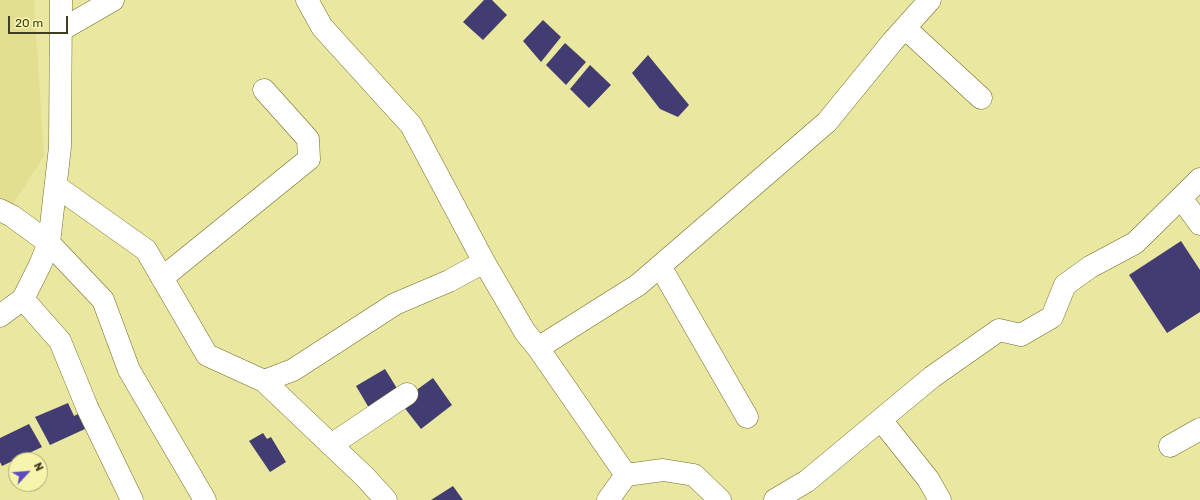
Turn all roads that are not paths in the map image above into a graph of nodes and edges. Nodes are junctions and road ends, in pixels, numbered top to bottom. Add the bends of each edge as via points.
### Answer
1 (61, 0) edge
2 (113, 0) edge
3 (307, 0) edge
4 (930, 0) edge
5 (905, 28) junction
6 (61, 30) junction
7 (264, 90) dead end
8 (981, 98) dead end
9 (1200, 179) edge
10 (56, 186) junction
11 (1181, 198) junction
12 (0, 210) edge
13 (1200, 224) edge
14 (49, 243) junction
15 (484, 262) junction
16 (660, 266) junction
17 (162, 278) junction
18 (23, 299) junction
19 (0, 316) edge
20 (538, 348) junction
21 (264, 381) junction
22 (407, 394) dead end
23 (747, 417) dead end
24 (881, 420) junction
25 (1200, 429) edge
26 (332, 445) junction
27 (1170, 446) dead end
28 (626, 475) junction
29 (132, 500) edge
30 (205, 500) edge
31 (386, 500) edge
32 (608, 500) edge
33 (720, 500) edge
34 (775, 500) edge
35 (940, 500) edge

1 - 6 street
2 - 6 street
3 - 15 street via 322,27 411,125
4 - 5 street
5 - 8 street
5 - 16 street via 827,122
6 - 10 street via 60,147
7 - 17 street via 308,139 309,159
9 - 11 street
10 - 14 street
10 - 17 street via 146,250
11 - 13 street
11 - 24 street via 1135,243 1090,267 1065,285 1052,317 1020,335 999,330 932,376
12 - 14 street
14 - 18 street
14 - 30 street via 103,300 129,370
15 - 20 street via 525,332
15 - 21 street via 449,281 395,304 293,370
16 - 20 street via 638,285
16 - 23 street
17 - 21 street via 207,355
18 - 19 street
18 - 29 street via 60,341 87,407
20 - 28 street
21 - 26 street
22 - 26 street
24 - 34 street via 807,481
24 - 35 street via 928,479
25 - 27 street
26 - 31 street
28 - 32 street
28 - 33 street via 663,470 694,475

